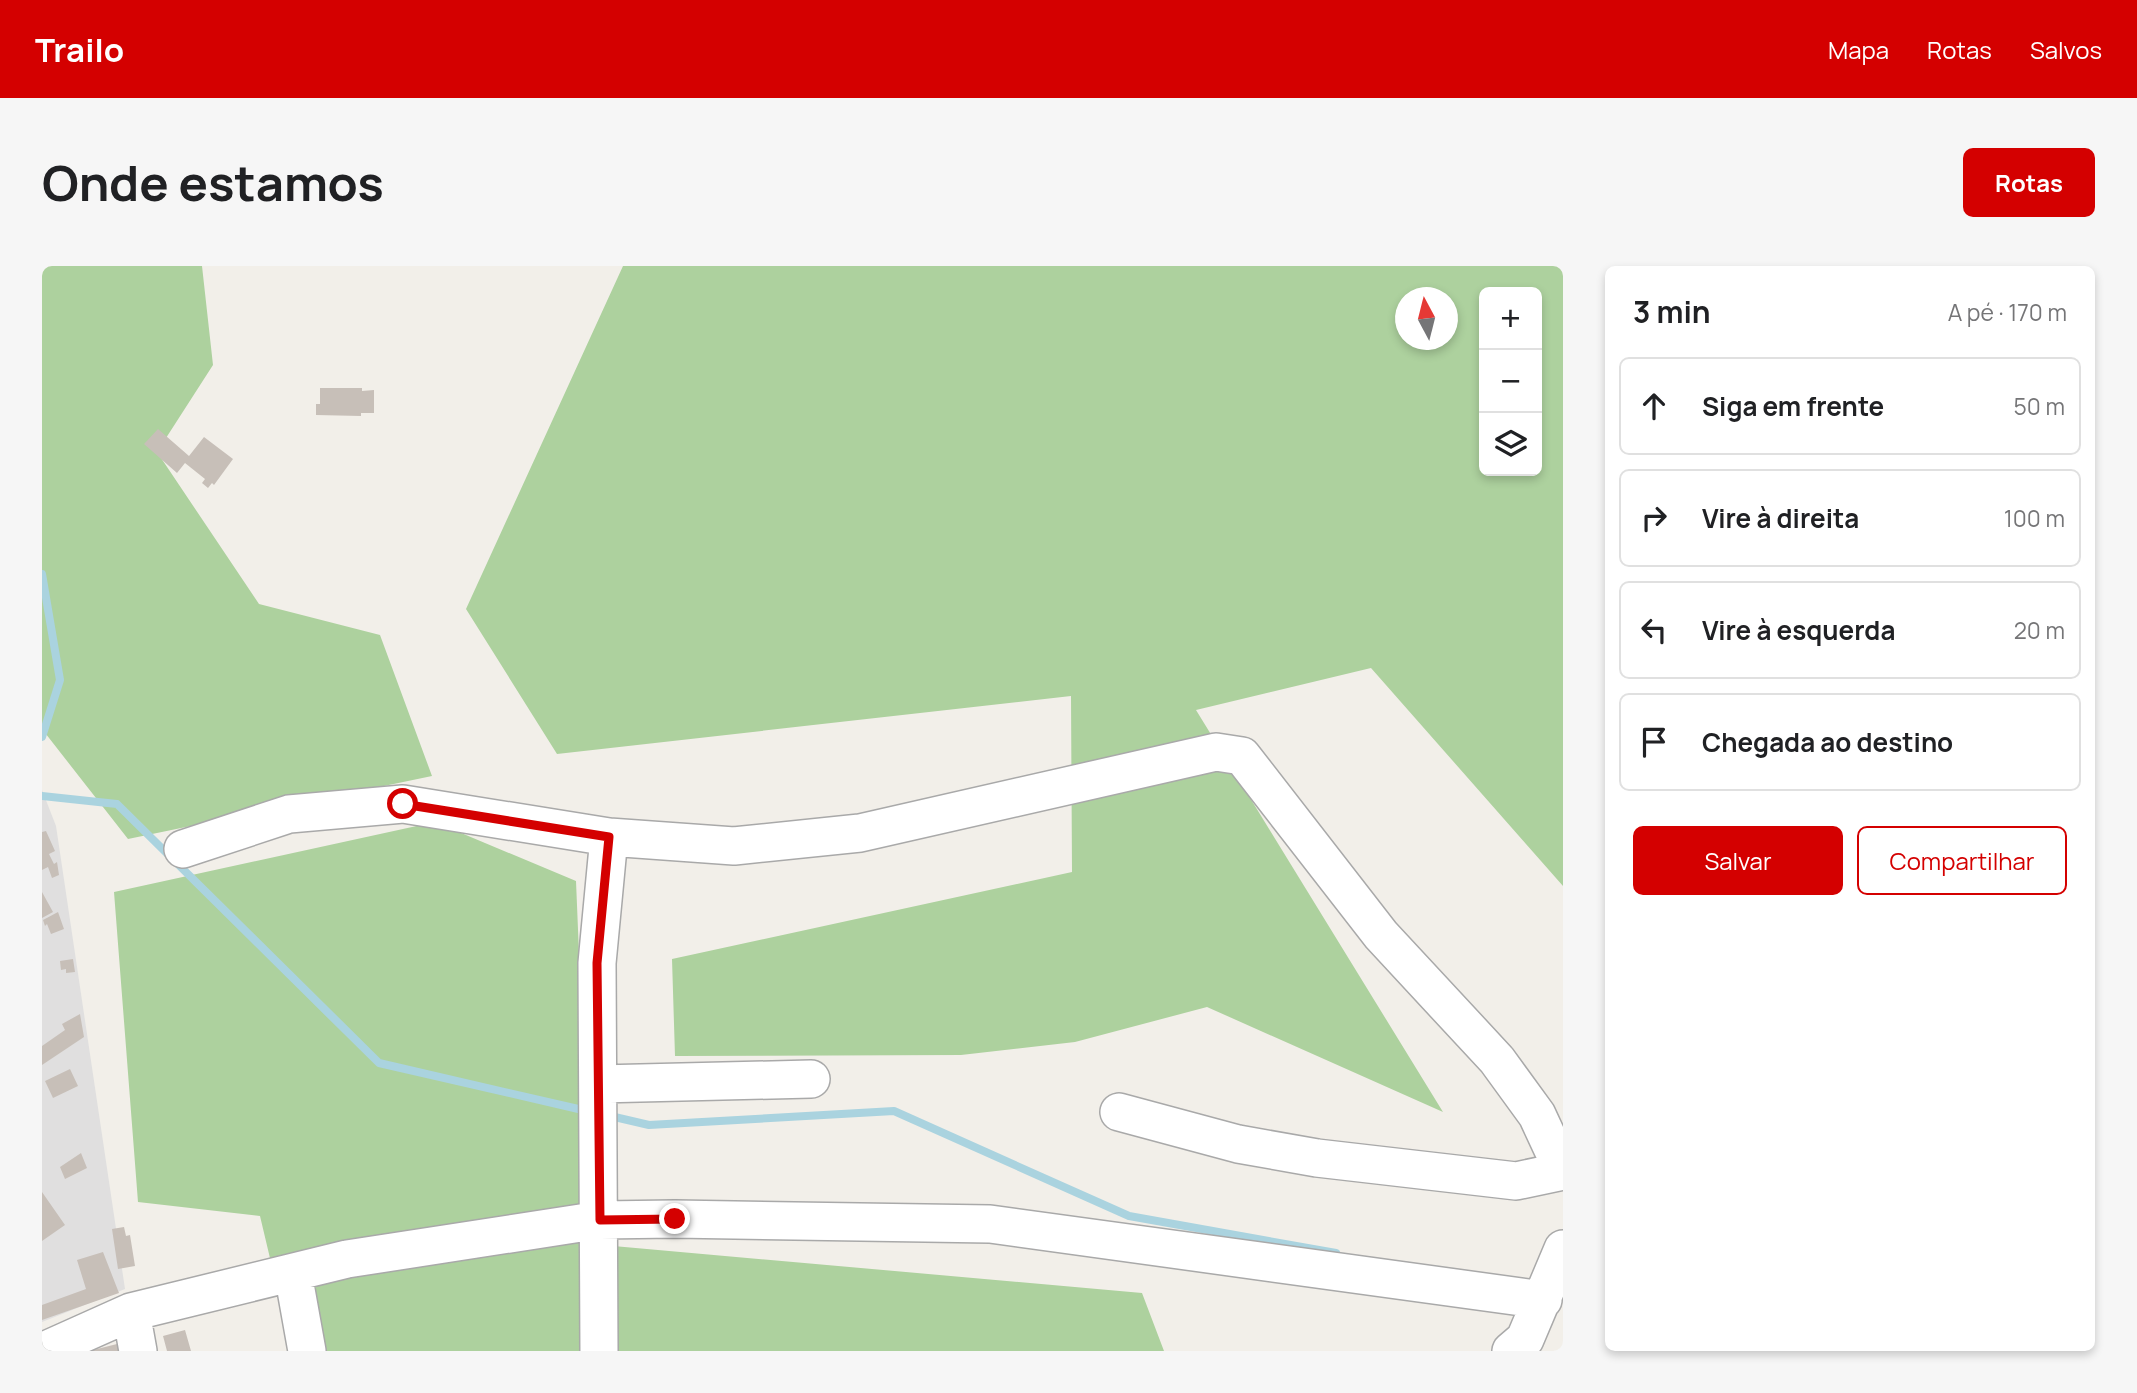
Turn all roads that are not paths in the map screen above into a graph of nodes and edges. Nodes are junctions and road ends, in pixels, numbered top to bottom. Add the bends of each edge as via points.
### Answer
1 (609, 837) junction
2 (183, 849) dead end
3 (811, 1079) dead end
4 (598, 1084) junction
5 (1119, 1112) dead end
6 (600, 1220) junction
7 (1563, 1249) edge
8 (293, 1273) junction
9 (1542, 1300) junction
10 (131, 1312) junction
11 (44, 1351) edge
12 (138, 1351) edge
13 (307, 1351) edge
14 (599, 1351) edge
15 (1511, 1351) edge

1 - 2 street via 403,804 289,814
1 - 4 street via 597,963
1 - 5 street via 734,846 860,833 1216,752 1242,756 1381,935 1497,1060 1537,1115 1563,1171 1516,1181 1317,1158 1238,1144
3 - 4 street
4 - 6 street
6 - 8 street via 347,1259
6 - 9 street via 990,1224
6 - 14 street
7 - 9 street
8 - 10 street
8 - 13 street
9 - 15 street via 1525,1339
10 - 11 street
10 - 12 street

